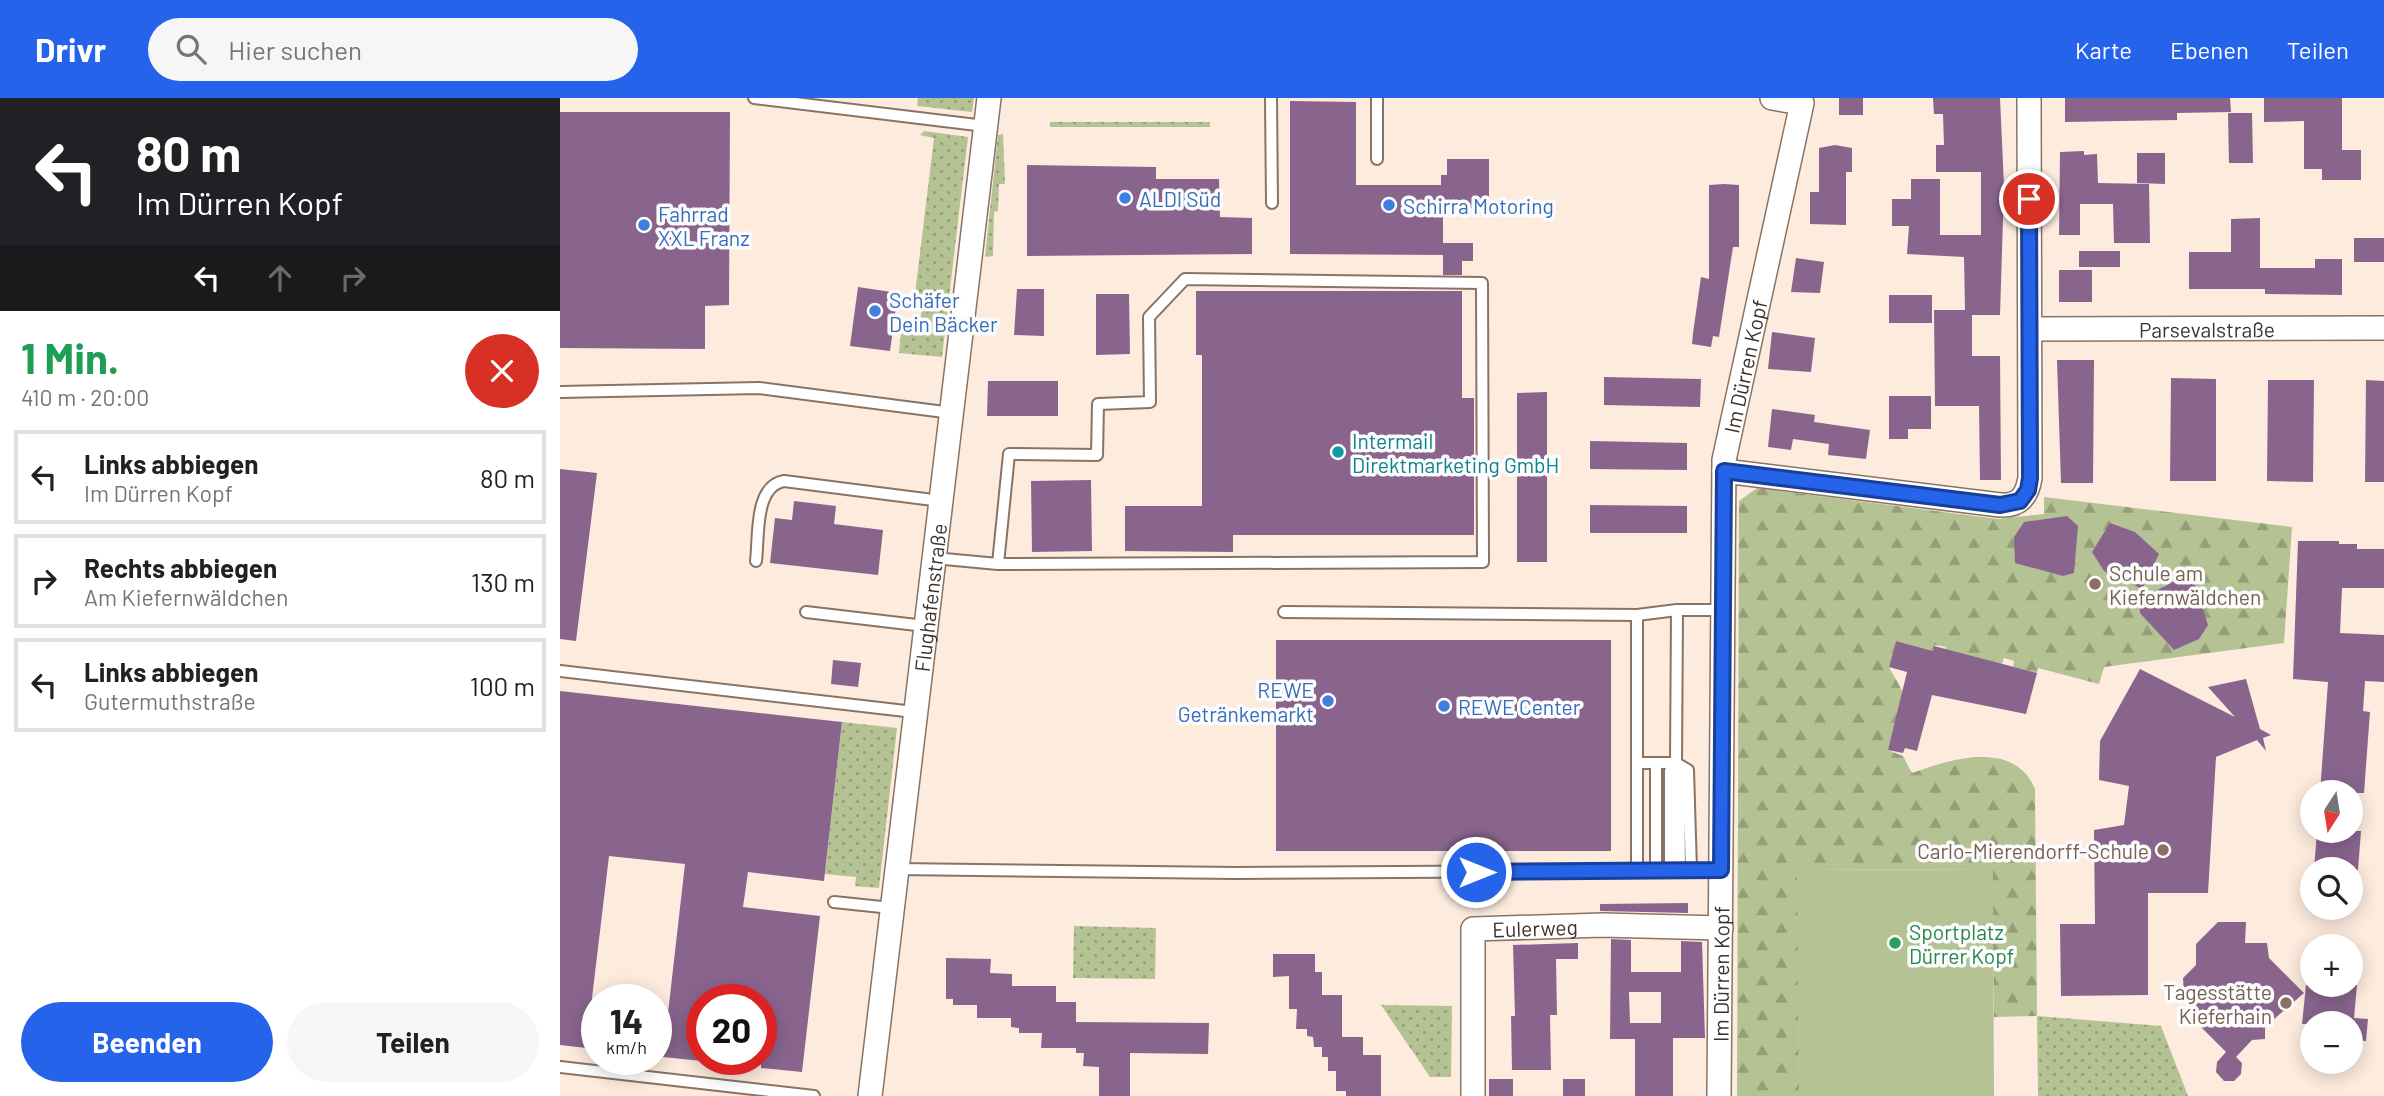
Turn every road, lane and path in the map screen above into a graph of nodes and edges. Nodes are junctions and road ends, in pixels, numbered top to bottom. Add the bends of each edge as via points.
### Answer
1 (754, 98) edge
2 (989, 98) edge
3 (1271, 98) edge
4 (1377, 98) edge
5 (1772, 98) edge
6 (2029, 98) edge
7 (1802, 101) edge
8 (985, 126) junction
9 (1377, 159) dead end
10 (1272, 203) dead end
11 (2384, 328) edge
12 (2030, 329) junction
13 (560, 392) edge
14 (952, 413) junction
15 (1724, 471) junction
16 (941, 501) junction
17 (934, 558) junction
18 (756, 561) dead end
19 (998, 564) junction
20 (1677, 610) junction
21 (1724, 610) junction
22 (806, 612) dead end
23 (1284, 612) dead end
24 (1637, 615) junction
25 (925, 626) junction
26 (560, 671) edge
27 (914, 712) junction
28 (1637, 763) junction
29 (1656, 763) junction
30 (1676, 763) junction
31 (896, 869) junction
32 (1656, 870) junction
33 (1680, 870) junction
34 (1721, 870) junction
35 (1637, 871) junction
36 (834, 902) dead end
37 (891, 908) junction
38 (1721, 928) junction
39 (560, 1067) edge
40 (814, 1096) edge
41 (870, 1096) edge
42 (1473, 1096) edge
43 (1720, 1096) edge

1 - 8 lane
2 - 8 street, Flughafenstraße
3 - 10 lane
4 - 9 lane
5 - 7 street, Im Dürren Kopf
6 - 12 street
7 - 15 street, Im Dürren Kopf
8 - 14 street, Flughafenstraße
11 - 12 street, Parsevalstraße
12 - 15 street via 2030,478 2023,498 2006,505
13 - 14 lane via 759,388
14 - 16 street, Flughafenstraße
15 - 21 street, Im Dürren Kopf
16 - 17 street, Flughafenstraße
16 - 18 lane via 774,482 762,505
17 - 19 lane
17 - 25 street, Flughafenstraße
19 - 19 lane via 1483,562 1482,283 1185,279 1149,317 1150,402 1098,404 1097,455 1009,454
20 - 21 lane
20 - 24 lane
20 - 30 lane
21 - 34 street, Im Dürren Kopf
22 - 25 lane
23 - 24 lane
24 - 28 lane
25 - 27 street, Flughafenstraße
26 - 27 lane
27 - 31 street, Flughafenstraße
28 - 29 lane
28 - 35 lane
29 - 30 lane
29 - 32 lane
30 - 33 lane via 1670,771
30 - 33 lane via 1688,770
31 - 35 lane
31 - 37 street, Flughafenstraße
32 - 33 lane
32 - 35 lane
33 - 34 lane
34 - 38 street, Im Dürren Kopf
36 - 37 lane
37 - 41 street, Flughafenstraße
38 - 42 street, Eulerweg via 1473,929
38 - 43 street, Im Dürren Kopf
39 - 40 lane

